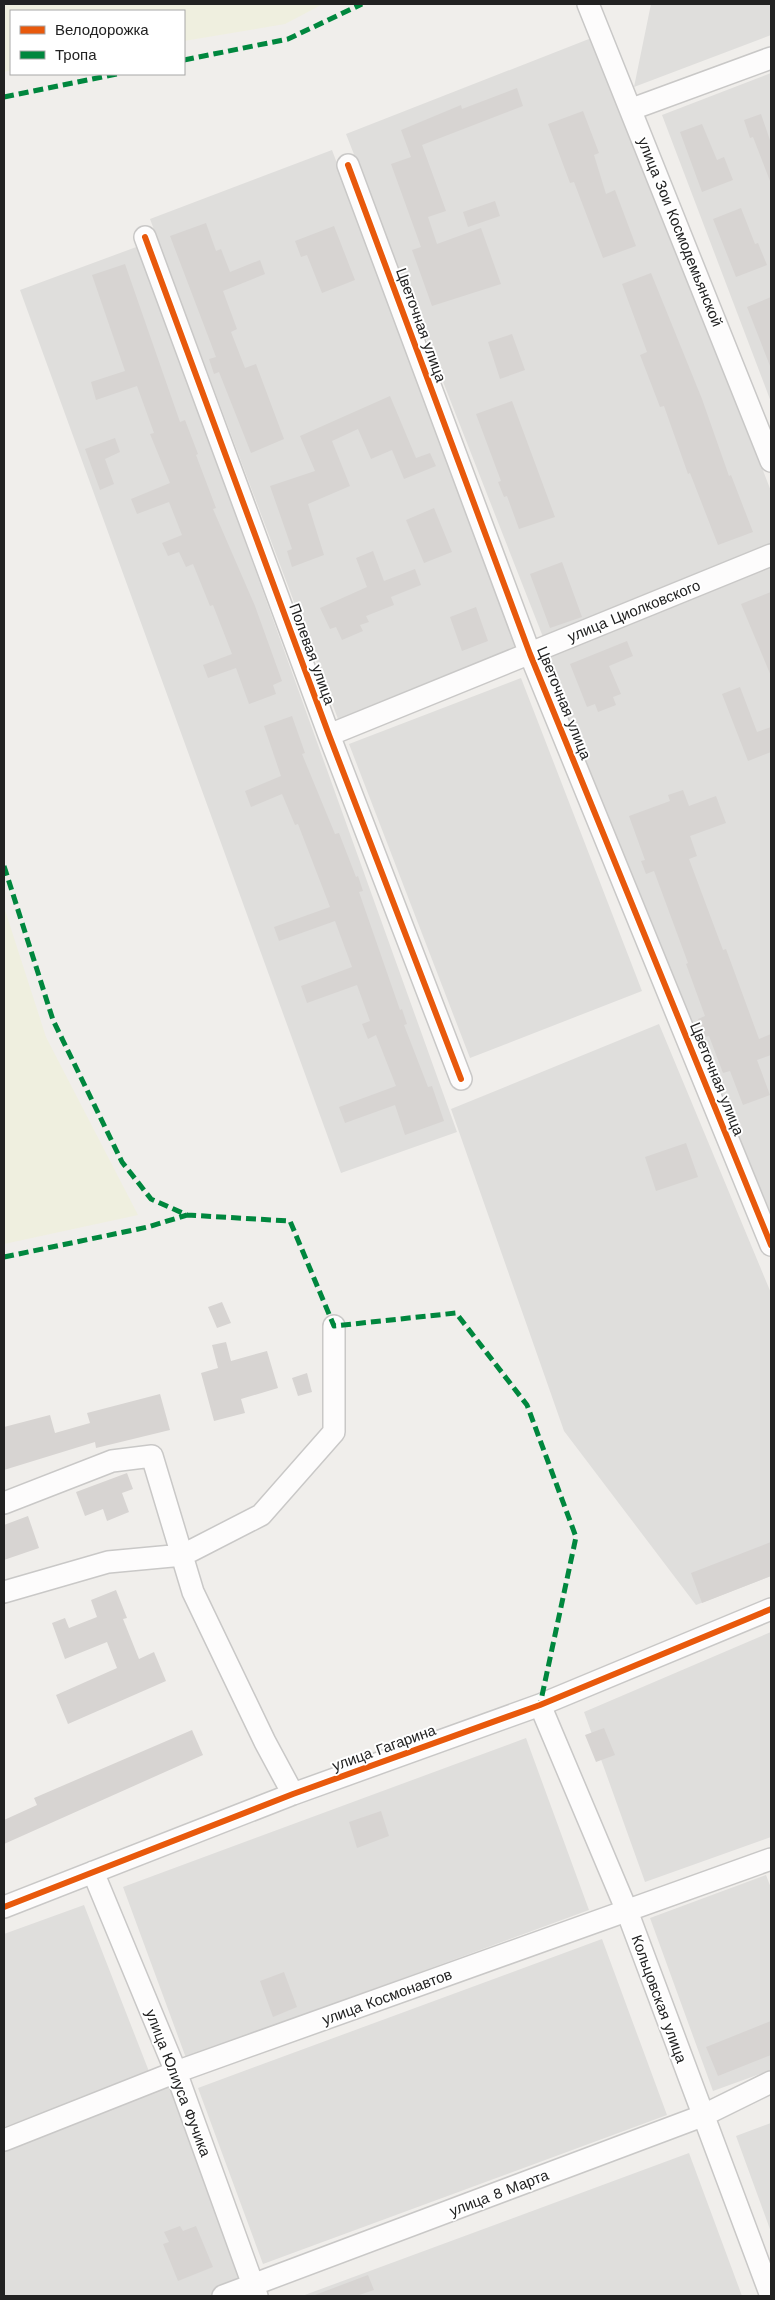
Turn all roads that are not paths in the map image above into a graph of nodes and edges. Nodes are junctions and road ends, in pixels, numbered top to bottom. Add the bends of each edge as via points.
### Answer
1 (588, 4) edge
2 (771, 58) edge
3 (632, 109) junction
4 (348, 165) dead end
5 (145, 237) dead end
6 (771, 462) edge
7 (771, 554) edge
8 (530, 654) junction
9 (329, 735) junction
10 (460, 1079) dead end
11 (771, 1246) edge
12 (334, 1326) dead end
13 (4, 1503) edge
14 (183, 1555) junction
15 (4, 1592) edge
16 (771, 1609) edge
17 (540, 1705) junction
18 (293, 1794) junction
19 (771, 1858) edge
20 (93, 1872) junction
21 (4, 1907) edge
22 (627, 1911) junction
23 (176, 2072) junction
24 (771, 2082) edge
25 (702, 2116) junction
26 (4, 2140) edge
27 (255, 2291) edge
28 (223, 2296) edge
29 (771, 2296) edge

1 - 3 street, улица Зои Космодемьянской
2 - 3 street
3 - 6 street, улица Зои Космодемьянской
4 - 8 street, Цветочная улица
5 - 9 street, Полевая улица
7 - 8 street, улица Циолковского
8 - 9 street, улица Циолковского
8 - 11 street, Цветочная улица
9 - 10 street, Полевая улица
12 - 14 street via 334,1432 261,1515
13 - 14 street via 112,1461 152,1456
14 - 15 street via 108,1562
14 - 18 street via 193,1592
16 - 17 street, улица Гагарина
17 - 18 street, улица Гагарина
17 - 22 street, Кольцовская улица
18 - 20 street, улица Гагарина
19 - 22 street, улица Космонавтов
20 - 21 street, улица Гагарина
20 - 23 street, улица Юлиуса Фучика
22 - 23 street, улица Космонавтов
22 - 25 street, Кольцовская улица
23 - 26 street, улица Космонавтов
23 - 27 street, улица Юлиуса Фучика
24 - 25 street, улица 8 Марта
25 - 27 street, улица 8 Марта
25 - 29 street, Кольцовская улица
27 - 28 street, улица 8 Марта

